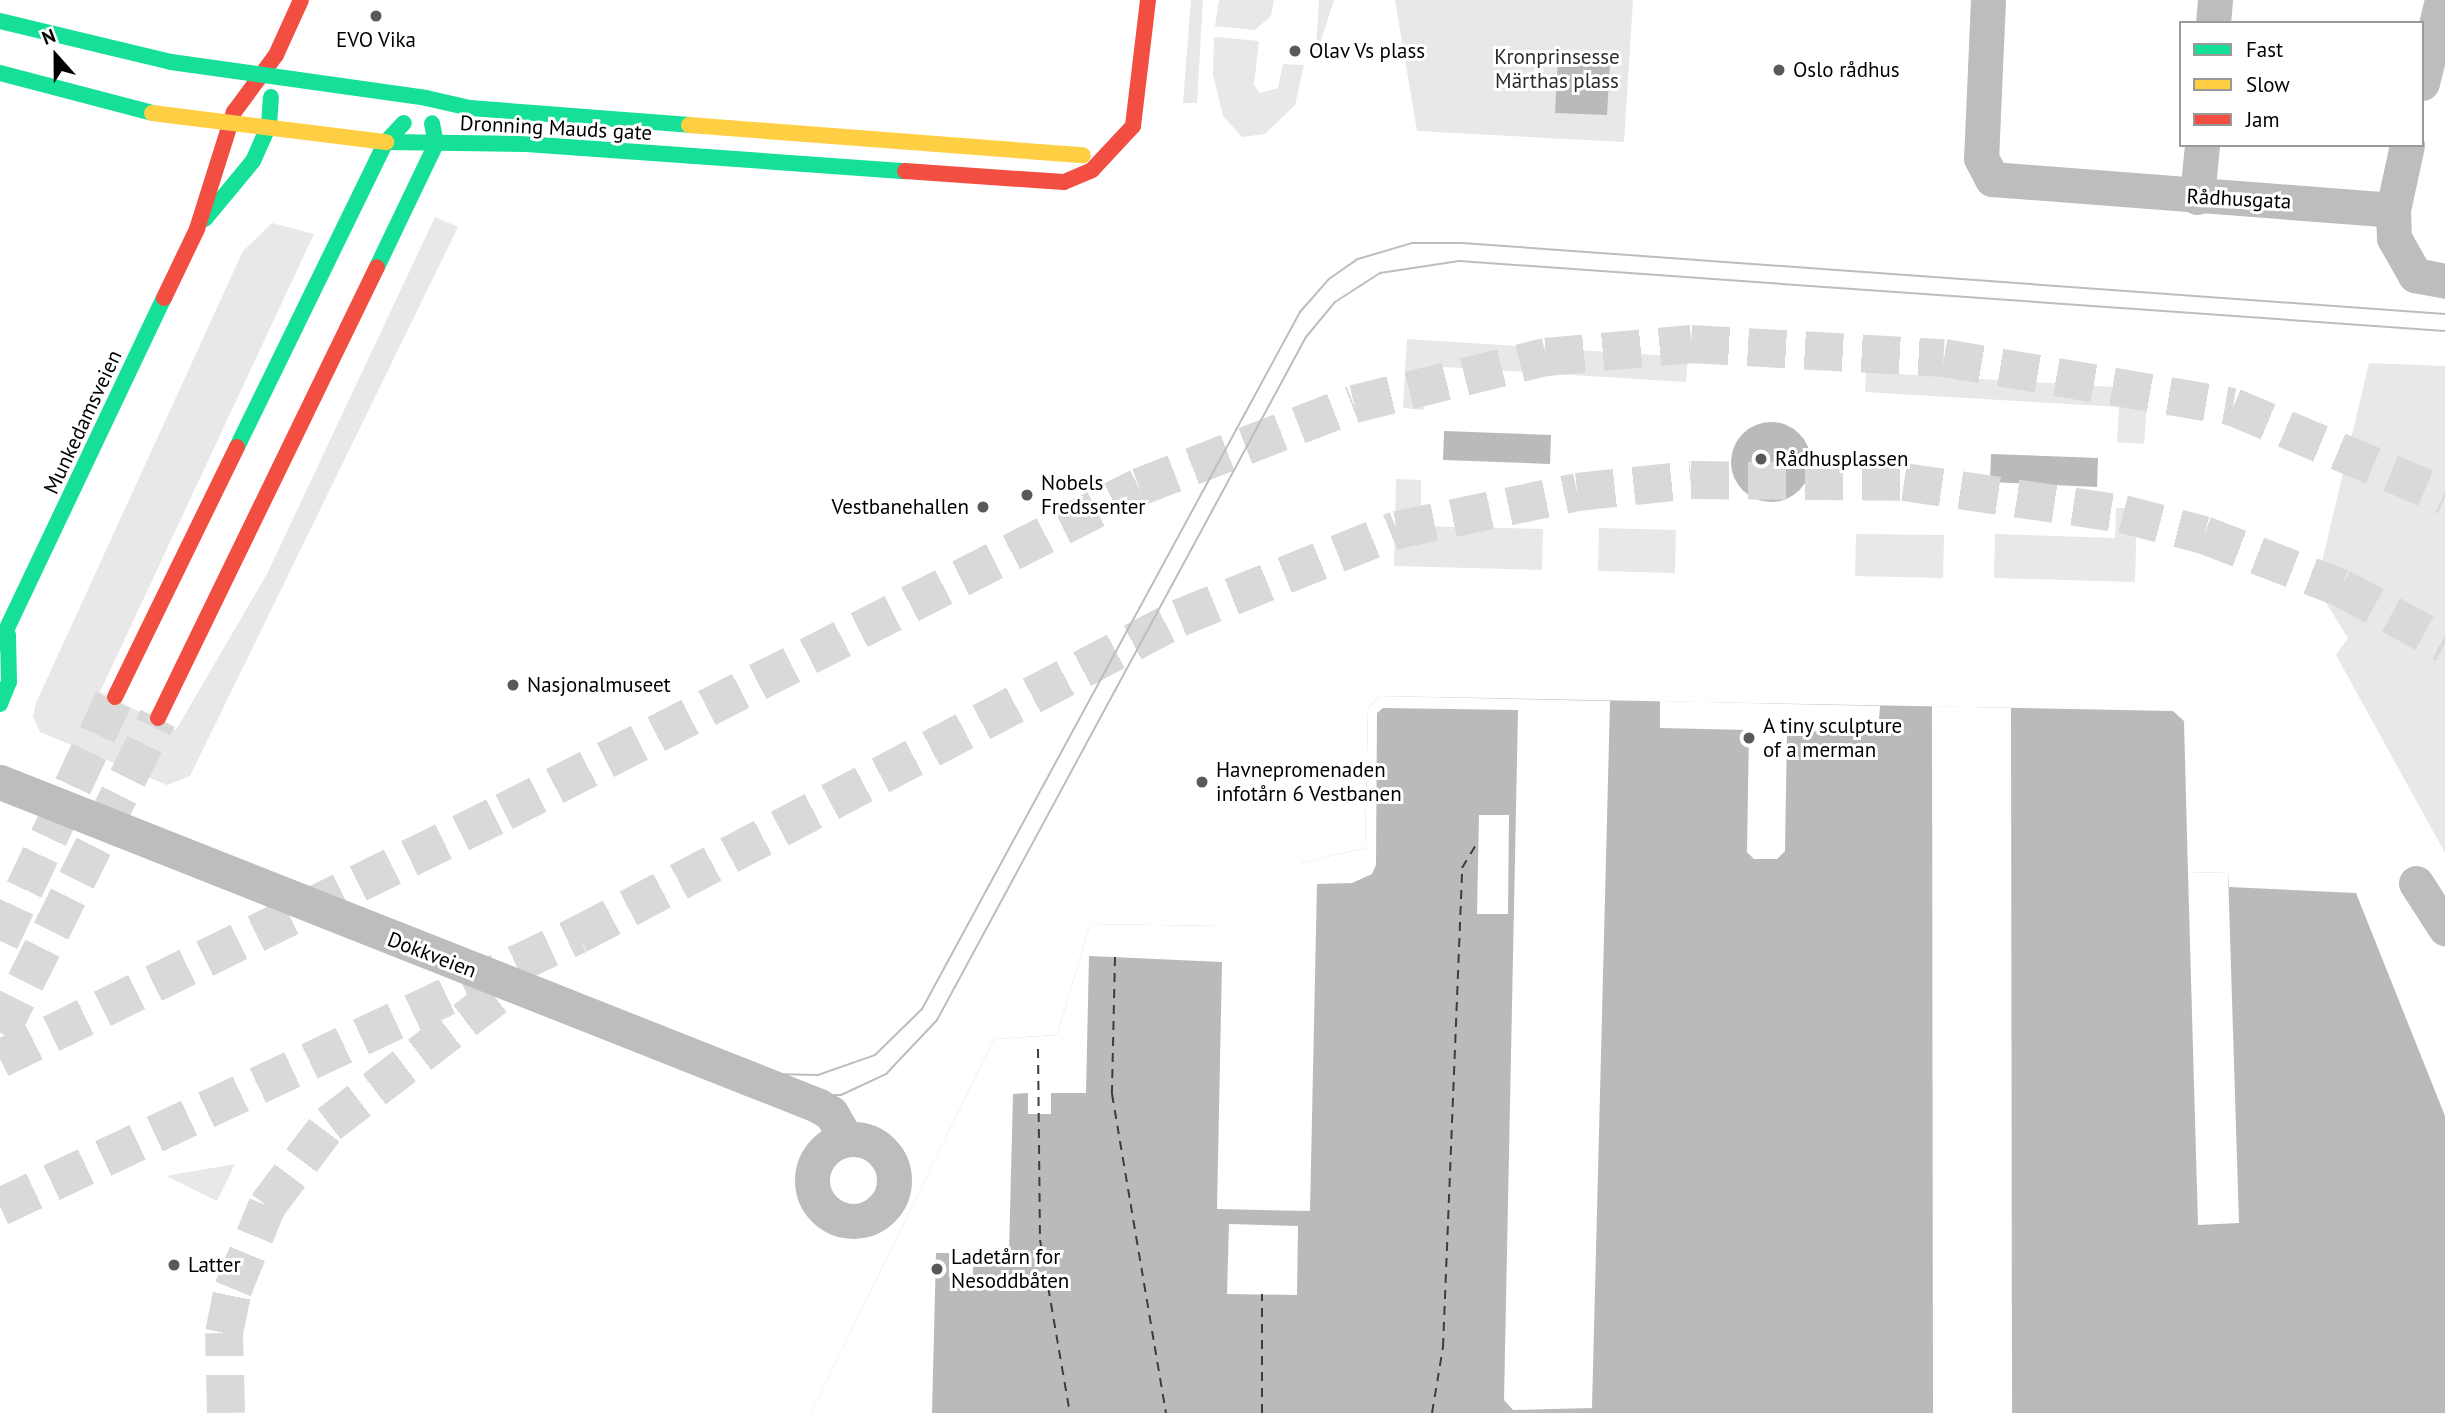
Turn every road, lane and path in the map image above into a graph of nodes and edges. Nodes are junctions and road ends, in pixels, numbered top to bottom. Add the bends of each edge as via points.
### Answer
1 (301, 0) edge
2 (1147, 0) edge
3 (1988, 0) edge
4 (2215, 0) edge
5 (2442, 0) edge
6 (0, 21) edge
7 (2213, 21) edge
8 (276, 55) junction
9 (0, 73) edge
10 (2424, 74) edge
11 (426, 98) junction
12 (387, 142) junction
13 (436, 144) junction
14 (2202, 147) edge
15 (2407, 147) edge
16 (1106, 153) junction
17 (2197, 197) junction
18 (2393, 210) junction
19 (197, 229) junction
20 (2445, 281) edge
21 (4, 639) edge
22 (115, 697) tunnel mouth
23 (0, 704) edge
24 (158, 718) tunnel mouth
25 (1, 784) edge
26 (2416, 883) dead end
27 (2445, 928) edge
28 (846, 1139) dead end

1 - 8 main road, Munkedamsveien
2 - 16 main road, Dronning Mauds gate via 1138,112
3 - 17 street, Rådhusgata via 1980,158 1985,173 2003,182
4 - 7 street
5 - 10 street
6 - 11 main road, Dronning Mauds gate, bridge via 171,62
8 - 19 main road, Munkedamsveien via 224,134
8 - 19 main road, Munkedamsveien via 269,125 253,161
9 - 12 main road, Dronning Mauds gate, bridge via 152,113
11 - 12 main road
11 - 13 main road
11 - 16 main road, Dronning Mauds gate via 470,108 1056,155
12 - 13 main road, Dronning Mauds gate
12 - 22 main road via 203,527
13 - 16 main road, Dronning Mauds gate via 526,144 1059,182 1082,177
13 - 24 main road
14 - 17 street
15 - 18 street
17 - 18 street, Rådhusgata
18 - 20 street via 2394,238 2410,271
19 - 21 main road, Munkedamsveien
21 - 23 main road, Munkedamsveien via 9,682
25 - 28 street, Dokkveien via 817,1105 831,1113
26 - 27 street

